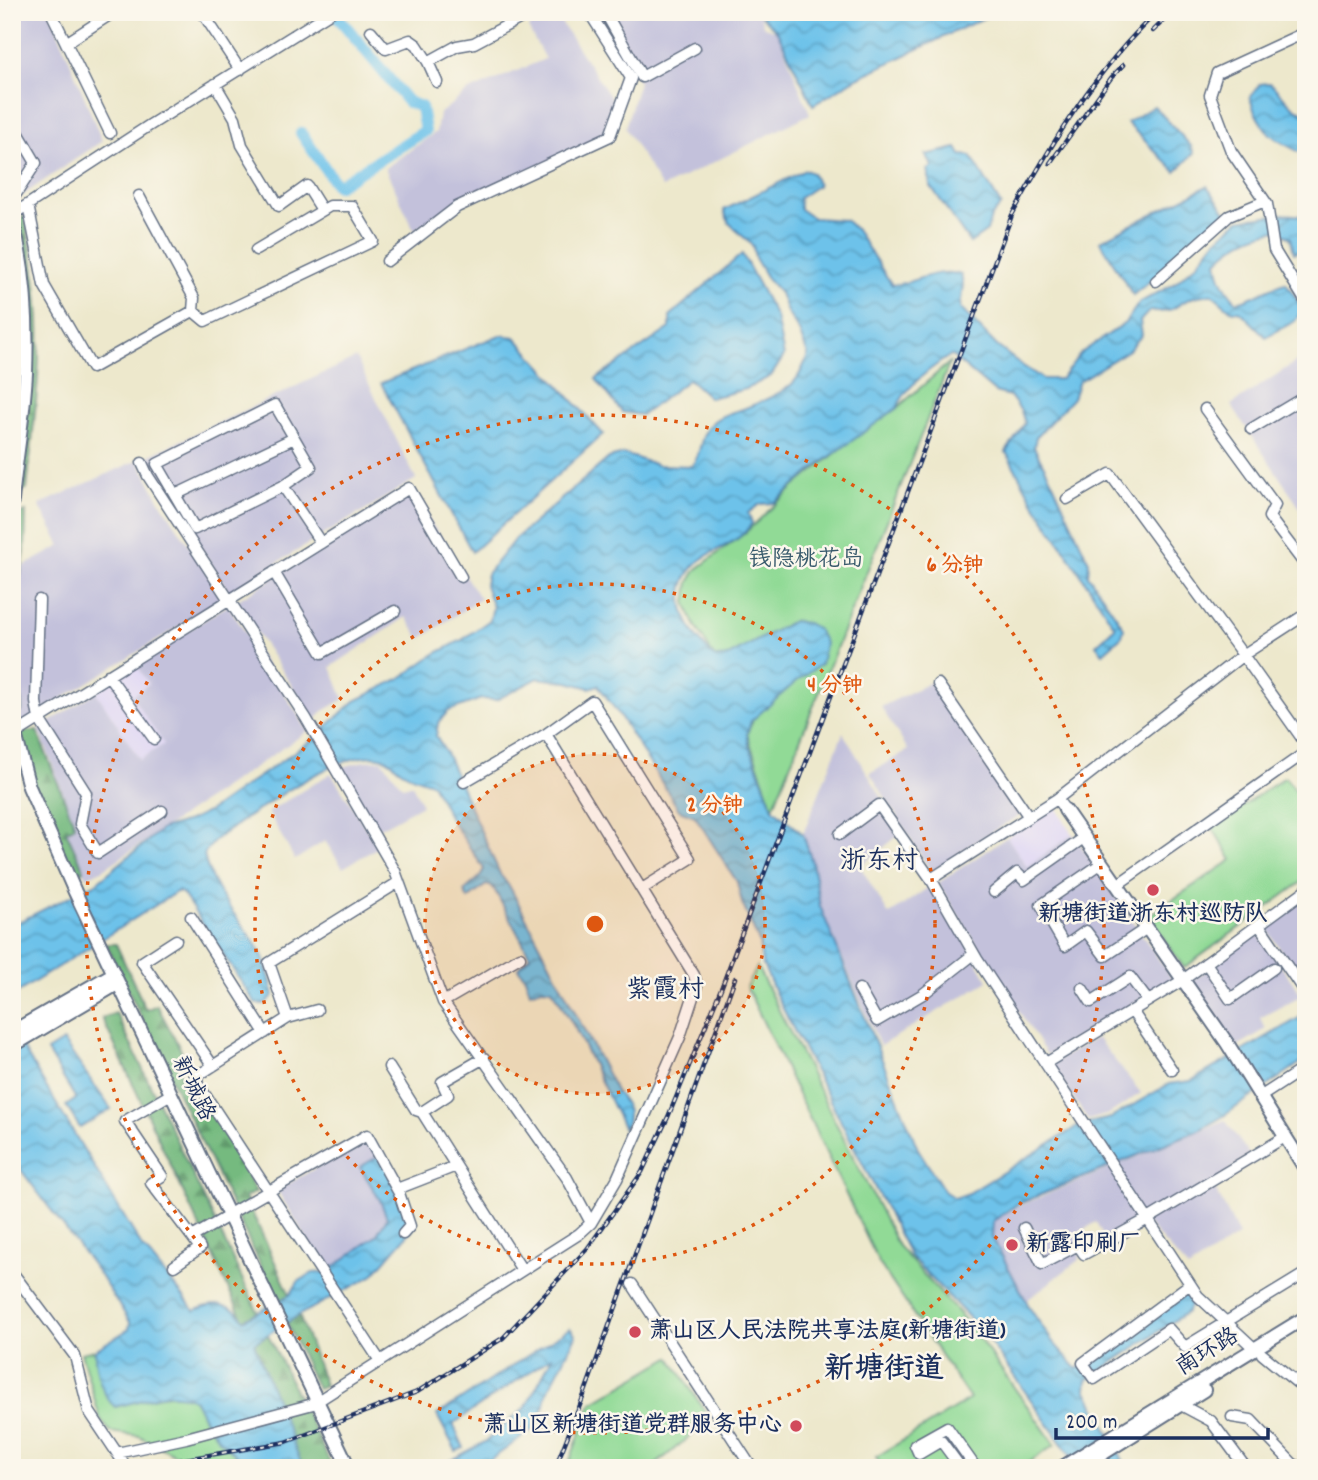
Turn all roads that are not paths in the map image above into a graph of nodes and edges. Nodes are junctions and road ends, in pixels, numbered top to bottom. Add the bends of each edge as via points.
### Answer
1 (51, 12) edge
2 (114, 12) edge
3 (202, 12) edge
4 (331, 12) edge
5 (531, 12) edge
6 (589, 12) edge
7 (605, 12) edge
8 (371, 32) dead end
9 (1306, 32) edge
10 (66, 43) junction
11 (695, 48) dead end
12 (428, 62) junction
13 (240, 70) junction
14 (438, 82) dead end
15 (215, 84) junction
16 (12, 122) edge
17 (110, 133) dead end
18 (139, 196) dead end
19 (12, 200) edge
20 (1265, 201) junction
21 (28, 205) junction
22 (322, 211) junction
23 (12, 216) edge
24 (12, 243) edge
25 (256, 250) dead end
26 (387, 261) dead end
27 (1156, 281) dead end
28 (1306, 302) edge
29 (193, 311) junction
30 (1306, 396) edge
31 (1205, 409) dead end
32 (1251, 429) dead end
33 (294, 438) junction
34 (12, 442) edge
35 (142, 463) dead end
36 (283, 486) junction
37 (175, 495) junction
38 (1067, 499) dead end
39 (12, 501) edge
40 (321, 543) junction
41 (1306, 566) edge
42 (274, 572) junction
43 (461, 577) dead end
44 (39, 600) dead end
45 (229, 600) junction
46 (395, 611) dead end
47 (1306, 614) edge
48 (1243, 655) junction
49 (108, 676) junction
50 (938, 684) dead end
51 (39, 719) junction
52 (13, 734) edge
53 (546, 734) junction
54 (154, 739) dead end
55 (1306, 744) edge
56 (1306, 752) edge
57 (464, 782) dead end
58 (1061, 805) junction
59 (162, 811) dead end
60 (1029, 817) junction
61 (839, 834) dead end
62 (1084, 838) junction
63 (1102, 863) junction
64 (931, 879) junction
65 (399, 882) junction
66 (1118, 885) junction
67 (642, 889) junction
68 (1306, 890) edge
69 (994, 892) dead end
70 (191, 917) dead end
71 (1259, 925) junction
72 (1147, 928) junction
73 (176, 940) dead end
74 (974, 954) junction
75 (520, 957) dead end
76 (1206, 963) junction
77 (1274, 968) dead end
78 (112, 980) junction
79 (1183, 980) junction
80 (1082, 988) dead end
81 (859, 989) dead end
82 (1306, 994) edge
83 (1149, 1001) junction
84 (443, 1002) junction
85 (317, 1010) dead end
86 (1132, 1011) junction
87 (288, 1018) junction
88 (22, 1031) edge
89 (265, 1033) junction
90 (12, 1046) edge
91 (484, 1058) junction
92 (1046, 1063) junction
93 (213, 1066) junction
94 (389, 1067) dead end
95 (1306, 1067) edge
96 (1172, 1070) dead end
97 (166, 1097) junction
98 (1260, 1097) junction
99 (422, 1112) junction
100 (1285, 1137) junction
101 (456, 1166) junction
102 (1306, 1170) edge
103 (397, 1189) junction
104 (268, 1190) junction
105 (227, 1216) junction
106 (1148, 1219) junction
107 (591, 1223) junction
108 (1024, 1228) dead end
109 (403, 1234) dead end
110 (192, 1237) junction
111 (173, 1266) dead end
112 (523, 1270) junction
113 (12, 1272) edge
114 (1306, 1273) edge
115 (632, 1284) dead end
116 (1190, 1284) junction
117 (1306, 1317) edge
118 (1227, 1323) junction
119 (1306, 1326) edge
120 (1258, 1352) junction
121 (380, 1361) junction
122 (1306, 1390) edge
123 (315, 1402) junction
124 (1181, 1405) junction
125 (1232, 1417) dead end
126 (1120, 1438) junction
127 (117, 1453) junction
128 (1063, 1466) edge
129 (127, 1468) edge
130 (343, 1468) edge
131 (349, 1468) edge
132 (752, 1468) edge
133 (961, 1468) edge
134 (976, 1468) edge
135 (1080, 1468) edge
136 (1246, 1468) edge
137 (1302, 1468) edge

1 - 10 street
2 - 10 street
3 - 13 street
4 - 13 street
5 - 12 street
6 - 26 street via 631,78 610,136 457,207
7 - 11 street via 642,77
8 - 12 street via 386,49 410,40
9 - 20 street via 1217,73 1210,95 1231,151
10 - 17 street
12 - 14 street
13 - 15 street
15 - 21 street
15 - 22 street via 235,118 242,145 279,206 307,186
16 - 19 street via 36,163
18 - 29 street via 194,298
20 - 27 street via 1228,216
20 - 28 street via 1274,250
21 - 23 street
21 - 29 street via 44,285 92,368
22 - 25 street
22 - 29 street via 330,206 352,206 373,241 205,321
23 - 39 main road via 27,330
24 - 34 main road via 22,330
30 - 32 street
31 - 41 street via 1275,505 1269,517
33 - 36 street via 311,467
33 - 37 street
33 - 37 street via 275,405 157,464
35 - 45 street
36 - 37 street via 195,529
36 - 40 street
38 - 48 street via 1110,474
40 - 42 street
40 - 43 street via 409,488
42 - 45 street
42 - 46 street via 322,653
44 - 51 street
45 - 49 street
45 - 65 street via 306,718
47 - 48 street
48 - 55 street
48 - 58 street
49 - 51 street
49 - 54 street
50 - 60 street
51 - 52 street
51 - 59 street via 86,793 80,824 98,853
52 - 78 main road, 新城路 via 29,787
53 - 57 street
53 - 67 street
53 - 67 street via 592,701 690,859
56 - 66 street
58 - 60 street
58 - 62 main road
60 - 64 street
61 - 64 street via 879,805
62 - 63 main road
62 - 69 street via 1024,880 1017,873
63 - 66 main road
63 - 72 street via 1041,905 1065,946 1086,931 1105,956
64 - 74 street
65 - 84 street
65 - 87 street via 269,963
66 - 72 main road
67 - 107 street via 697,985 680,1037 617,1179
68 - 71 street
70 - 89 street
71 - 76 street
71 - 82 street
72 - 79 main road
73 - 93 street via 142,962
74 - 81 street via 923,994 877,1021
74 - 92 street
75 - 84 street
76 - 77 street via 1230,999
76 - 79 street
78 - 88 main road
78 - 97 main road, 新城路
78 - 105 main road, 新城路
79 - 83 street
79 - 98 main road
80 - 83 street via 1091,1002 1130,977
83 - 86 street
84 - 91 street
85 - 87 street
86 - 92 street
86 - 96 street
87 - 89 street
88 - 90 main road
89 - 93 street
91 - 99 street via 442,1082 448,1095
91 - 107 street via 567,1178
92 - 106 street
93 - 104 street via 194,1079
94 - 99 street via 416,1110
95 - 98 street
97 - 105 main road, 新城路
97 - 110 street via 125,1121 162,1176 151,1182
98 - 100 main road
99 - 101 street
100 - 102 main road
100 - 106 street
101 - 103 street
101 - 112 street
103 - 104 street via 367,1135
103 - 109 street via 410,1226
104 - 105 street
104 - 121 street
105 - 110 street
105 - 123 main road, 新城路
106 - 108 street via 1084,1254 1078,1245 1042,1264
106 - 116 street
107 - 112 street
110 - 111 street via 200,1248
112 - 121 street
113 - 127 street via 75,1356 89,1411
114 - 118 street
115 - 132 street
116 - 118 street
116 - 118 street via 1083,1363 1094,1379 1169,1329 1185,1347
117 - 120 main road, 南环路
118 - 120 street
119 - 120 main road, 南环路
120 - 122 street
120 - 124 main road, 南环路
120 - 126 main road, 南环路
121 - 123 street
123 - 127 street
123 - 130 main road, 新城路
123 - 131 main road, 新城路
124 - 126 main road, 南环路
124 - 136 street via 1211,1420
125 - 137 street via 1251,1420
126 - 128 main road, 南环路
126 - 135 main road, 南环路
127 - 129 street
133 - 134 street via 941,1441 919,1454 915,1445 947,1427

